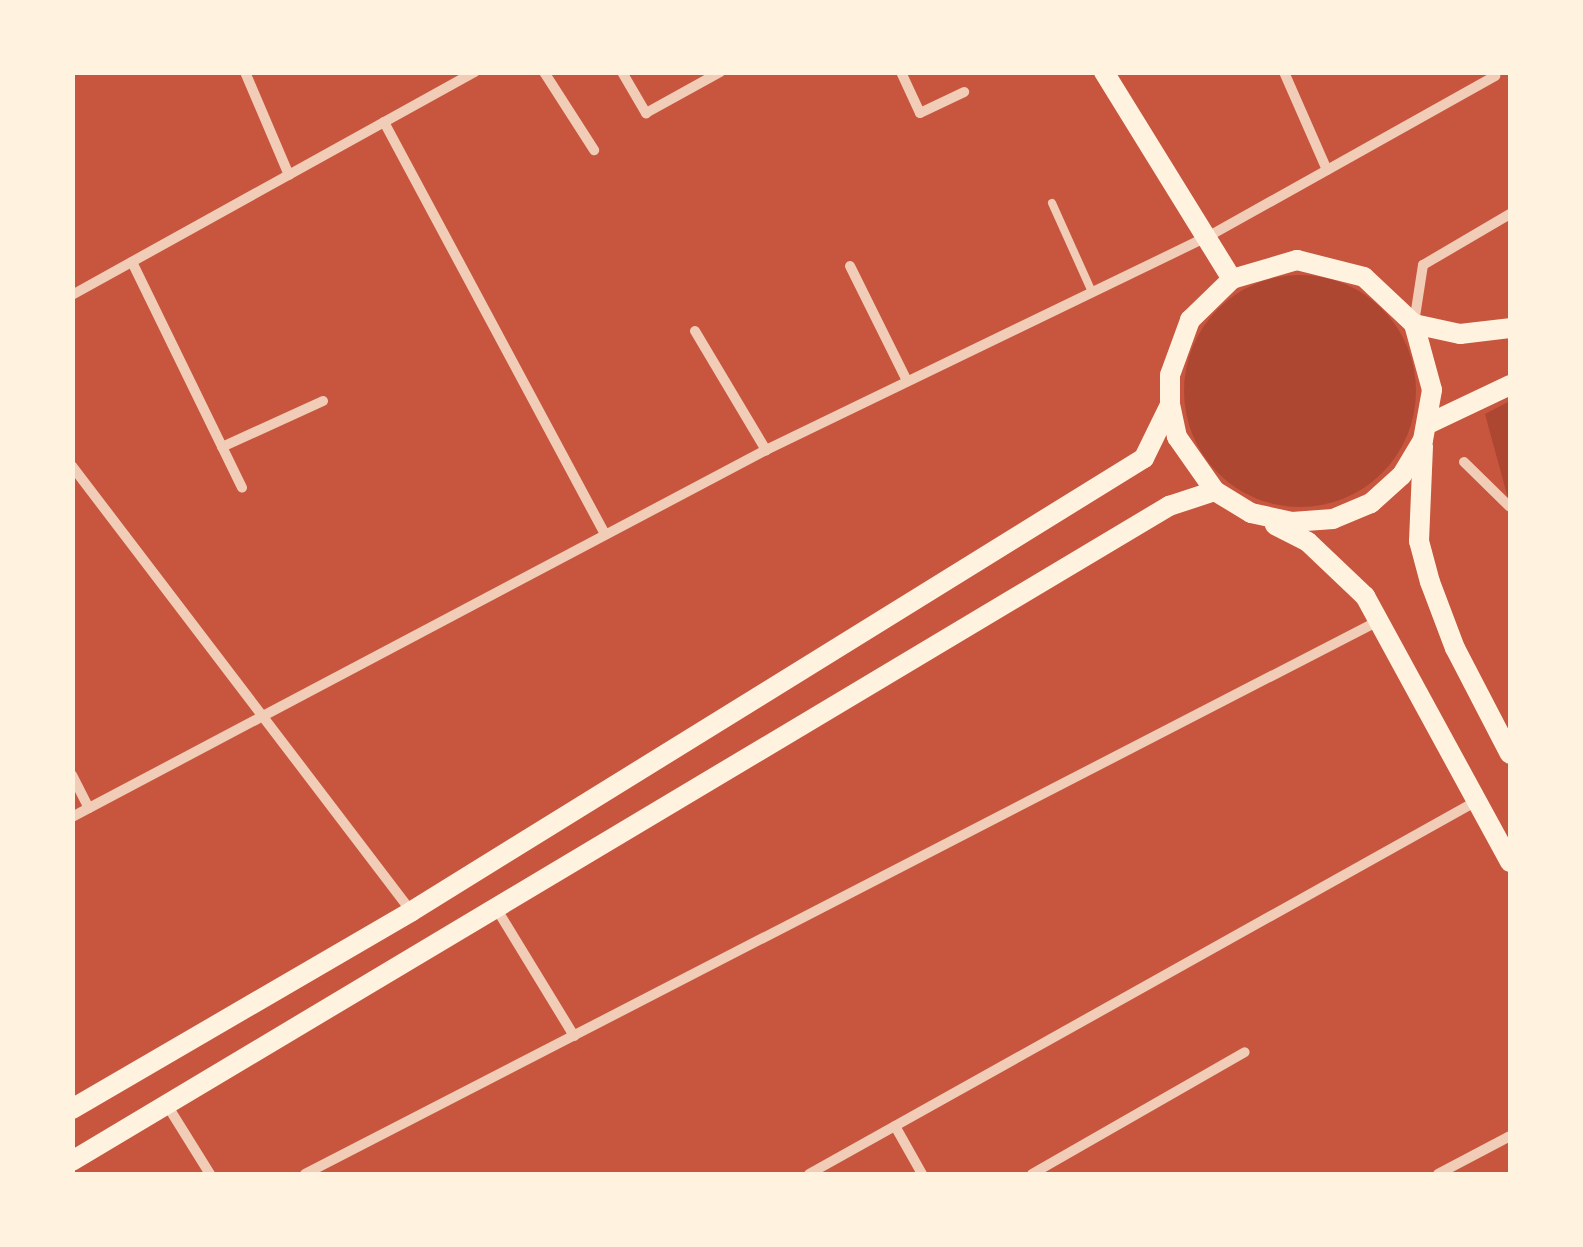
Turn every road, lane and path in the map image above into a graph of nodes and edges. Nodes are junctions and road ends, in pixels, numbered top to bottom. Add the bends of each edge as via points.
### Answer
1 (245, 72) edge
2 (475, 72) edge
3 (544, 72) edge
4 (622, 72) edge
5 (720, 72) edge
6 (900, 72) edge
7 (1104, 72) edge
8 (1284, 72) edge
9 (1496, 76) dead end
10 (964, 92) dead end
11 (384, 122) junction
12 (594, 150) dead end
13 (1327, 170) junction
14 (289, 175) junction
15 (1052, 203) dead end
16 (1510, 214) edge
17 (1209, 236) junction
18 (132, 262) junction
19 (850, 266) dead end
20 (1232, 280) junction
21 (1092, 292) junction
22 (72, 294) edge
23 (1414, 324) junction
24 (1510, 328) edge
25 (694, 331) dead end
26 (906, 378) junction
27 (1510, 385) edge
28 (323, 401) dead end
29 (1170, 405) junction
30 (1426, 432) junction
31 (222, 447) junction
32 (766, 450) junction
33 (1464, 462) dead end
34 (72, 466) edge
35 (242, 488) dead end
36 (1215, 491) junction
37 (1510, 507) edge
38 (1251, 513) junction
39 (605, 536) junction
40 (1380, 620) junction
41 (264, 718) junction
42 (1510, 754) edge
43 (72, 774) edge
44 (1475, 802) junction
45 (90, 808) junction
46 (72, 817) edge
47 (1510, 862) edge
48 (496, 908) junction
49 (412, 911) junction
50 (574, 1036) junction
51 (1245, 1052) dead end
52 (166, 1104) junction
53 (72, 1108) edge
54 (895, 1126) junction
55 (1510, 1136) edge
56 (72, 1162) edge
57 (210, 1174) edge
58 (305, 1174) edge
59 (809, 1174) edge
60 (922, 1174) edge
61 (1034, 1174) edge
62 (1438, 1174) edge

1 - 14 street
2 - 11 street
3 - 12 street
4 - 5 street via 646,113
6 - 10 street via 920,113
7 - 17 main road
8 - 13 street
9 - 13 street
11 - 14 street
11 - 39 street
13 - 17 street
14 - 18 street
15 - 21 lane
16 - 23 street via 1423,265
17 - 20 main road
17 - 21 street
18 - 22 street
18 - 31 street
19 - 26 street
20 - 23 main road via 1298,260 1332,264 1364,276
20 - 29 main road via 1190,320 1174,361
21 - 26 street
23 - 24 main road via 1460,334
23 - 30 main road via 1427,356
25 - 32 street
26 - 32 street
27 - 30 main road
28 - 31 street
29 - 36 main road via 1177,437
29 - 49 main road via 1144,458
30 - 38 main road via 1402,476 1371,503 1319,520
30 - 42 main road via 1419,541 1455,648
31 - 35 street
32 - 39 street
33 - 37 street
34 - 41 street
36 - 38 main road
36 - 48 main road via 1169,506
38 - 40 main road via 1341,568
39 - 41 street
40 - 44 main road
40 - 50 street
41 - 45 street
41 - 49 street
43 - 45 street
44 - 47 main road
44 - 54 street
45 - 46 street
48 - 50 street
48 - 52 main road
49 - 53 main road
50 - 58 street
51 - 61 street
52 - 56 main road
52 - 57 street
54 - 59 street
54 - 60 street
55 - 62 street

